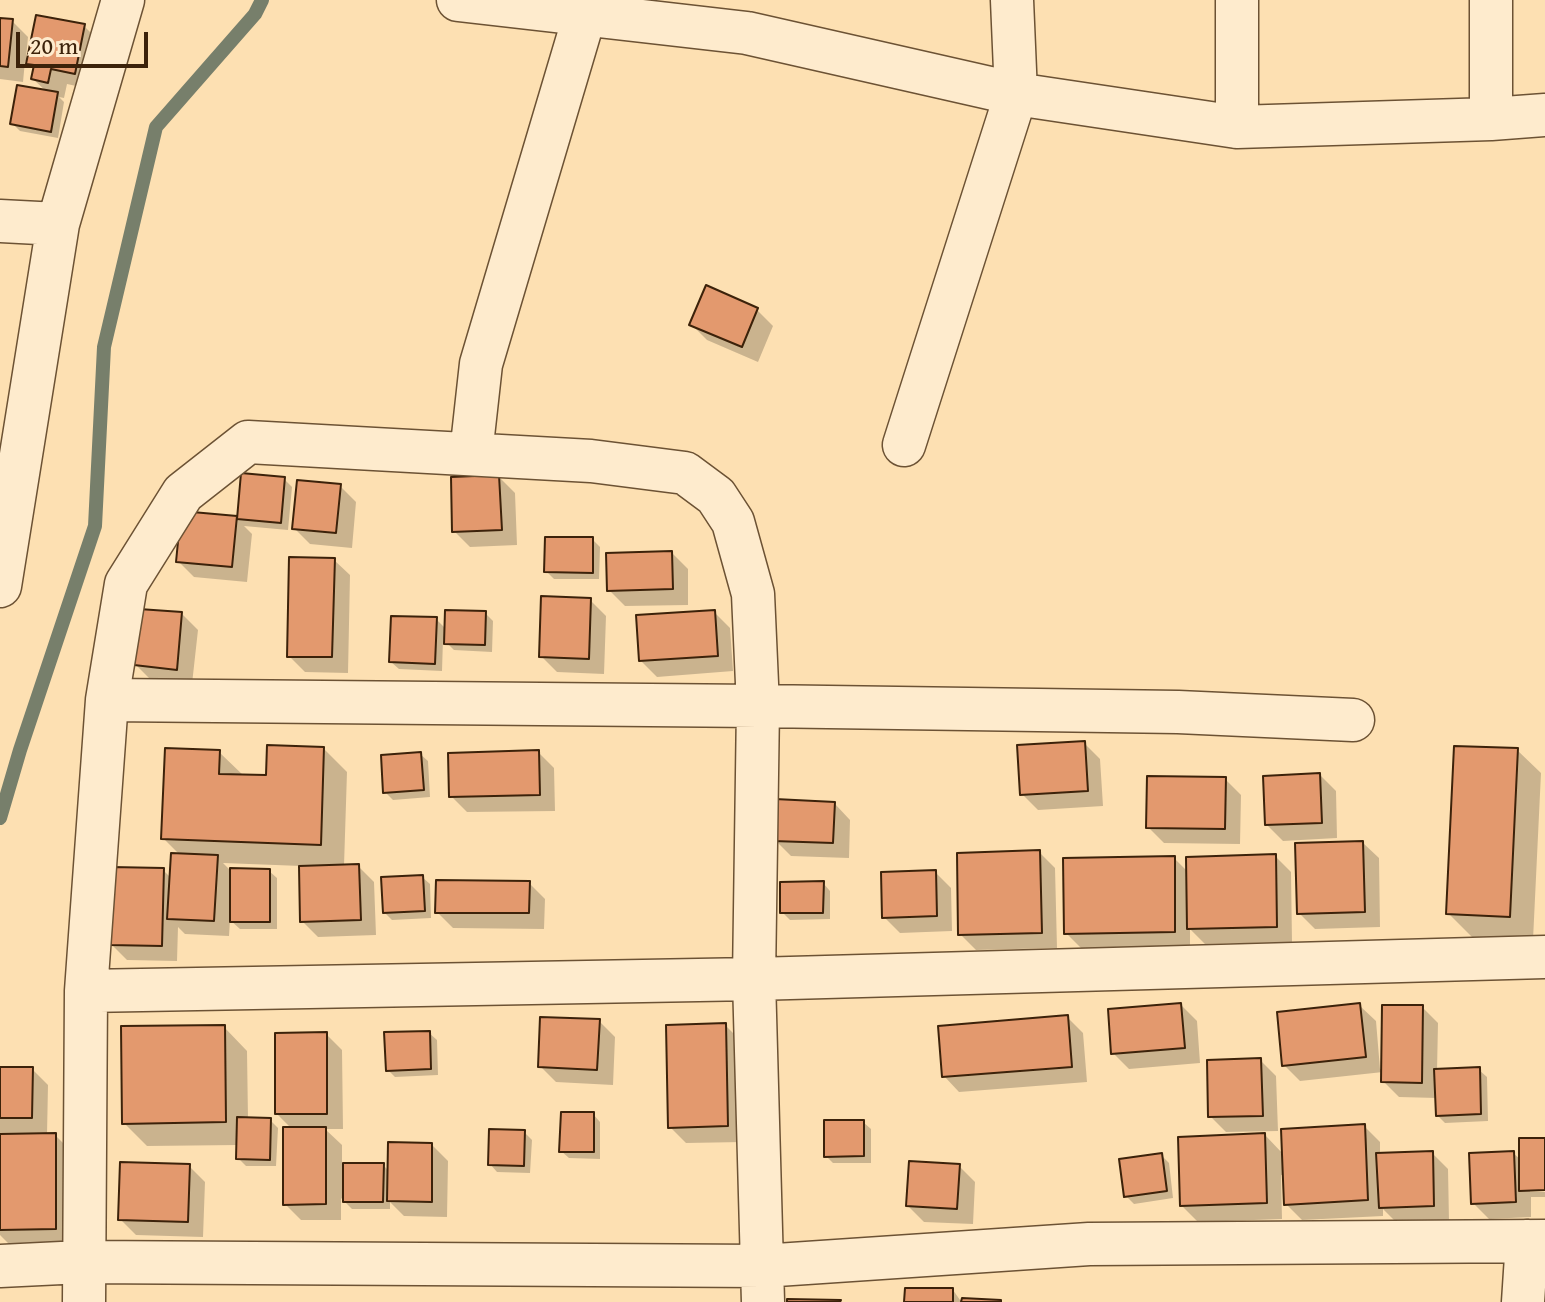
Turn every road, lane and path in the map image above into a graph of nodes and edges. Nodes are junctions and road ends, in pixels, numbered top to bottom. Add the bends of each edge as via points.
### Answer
1 (123, 0) edge
2 (458, 0) edge
3 (1012, 0) edge
4 (1237, 0) edge
5 (1491, 0) edge
6 (585, 14) junction
7 (748, 16) edge
8 (1016, 94) junction
9 (1545, 115) edge
10 (1491, 119) junction
11 (1237, 127) junction
12 (0, 221) edge
13 (58, 224) junction
14 (904, 445) dead end
15 (471, 454) junction
16 (7, 491) edge
17 (0, 586) edge
18 (107, 700) junction
19 (758, 706) junction
20 (1353, 720) dead end
21 (1545, 957) edge
22 (754, 979) junction
23 (86, 991) junction
24 (1536, 1241) edge
25 (0, 1266) edge
26 (83, 1282) edge
27 (762, 1284) edge
28 (1523, 1302) edge

1 - 13 street
2 - 6 street
3 - 8 street
4 - 11 street
5 - 10 street
6 - 7 street
6 - 15 street via 481,364
7 - 8 street
8 - 11 street
8 - 14 street
9 - 10 street
10 - 11 street
12 - 13 street
13 - 16 street
15 - 18 street via 248,442 183,493 126,584
15 - 19 street via 685,473 716,496 733,522 753,594
16 - 17 street
18 - 19 street
18 - 23 street
19 - 20 street
19 - 22 street
21 - 22 street
22 - 23 street
22 - 27 street
23 - 26 street
24 - 27 street via 1089,1244
24 - 28 street
25 - 26 street
26 - 27 street

